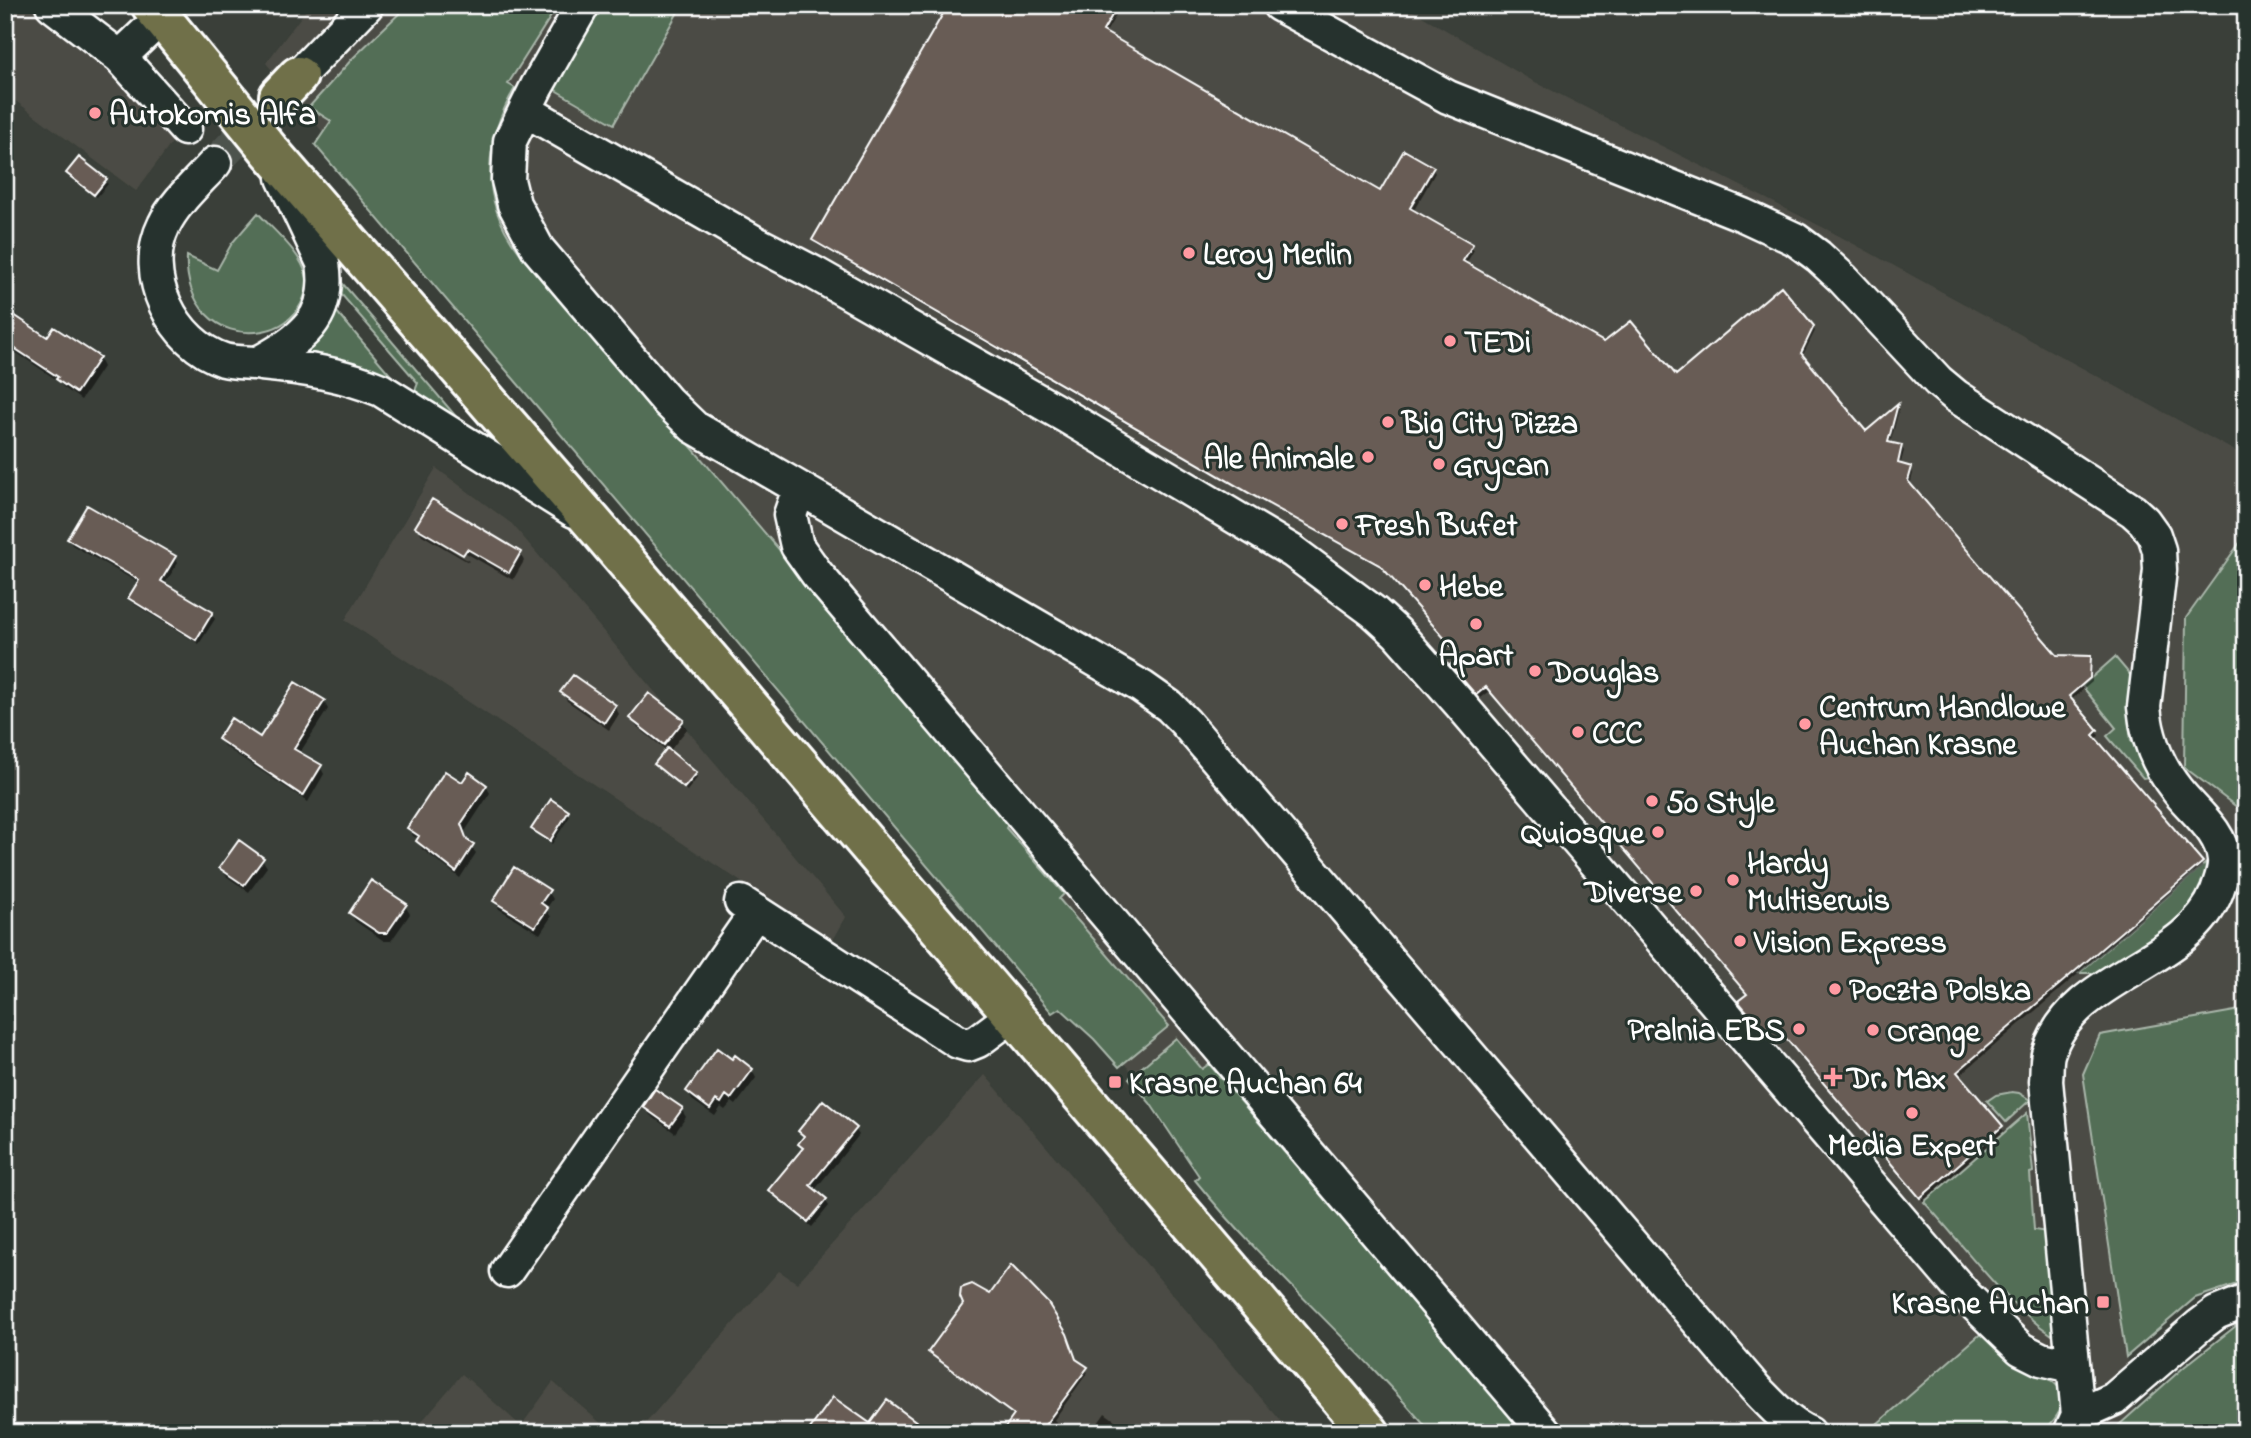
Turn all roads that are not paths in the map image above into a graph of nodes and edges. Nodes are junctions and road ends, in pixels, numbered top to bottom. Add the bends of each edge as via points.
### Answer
1 (52, 5) edge
2 (367, 5) edge
3 (583, 5) edge
4 (1279, 5) edge
5 (156, 11) edge
6 (120, 57) junction
7 (289, 86) tunnel mouth
8 (525, 110) junction
9 (185, 129) dead end
10 (270, 151) junction
11 (215, 163) tunnel mouth
12 (258, 363) junction
13 (799, 489) junction
14 (593, 523) junction
15 (1013, 1016) junction
16 (507, 1271) dead end
17 (2246, 1301) edge
18 (2073, 1366) junction
19 (2074, 1424) edge
20 (1370, 1433) edge
21 (1546, 1433) edge
22 (1809, 1433) edge

1 - 6 street
2 - 7 street
3 - 8 street
4 - 18 street via 1448,97 1795,239 1843,279 1956,396 2119,500 2154,535 2160,570 2144,707 2146,730 2164,773 2218,840 2224,860 2212,903 2195,925 2173,945 2086,1002 2063,1027 2048,1056 2046,1081
5 - 6 street
5 - 10 main road
6 - 9 street
8 - 13 street via 510,141 508,180 514,204 538,249 694,427
8 - 18 street via 1067,417 1292,551 1374,612 1460,704 1966,1296 2021,1349
10 - 12 street via 326,278 311,327
10 - 14 main road
11 - 12 street via 164,224 156,258 162,297 180,329 207,353
12 - 14 street via 354,379 381,390
13 - 21 street via 790,515 797,546 817,574
13 - 22 street via 1021,615 1169,706 1755,1388
14 - 15 main road
15 - 16 street via 978,1041 958,1042 748,907
15 - 20 main road
17 - 19 street via 2216,1313 2113,1399
18 - 19 street

